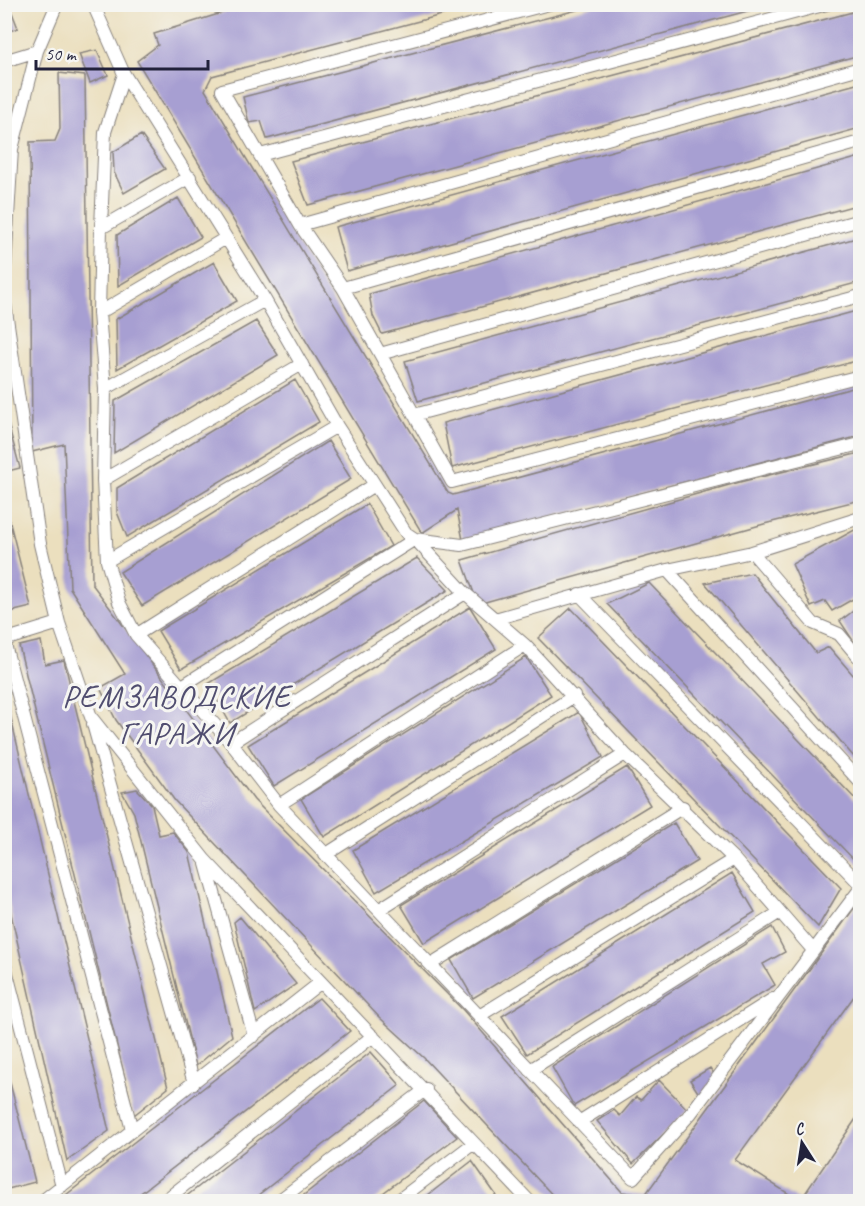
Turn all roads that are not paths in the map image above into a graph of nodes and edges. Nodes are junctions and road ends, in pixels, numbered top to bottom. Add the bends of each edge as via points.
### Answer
1 (57, 4) edge
2 (93, 4) edge
3 (549, 4) edge
4 (827, 4) edge
5 (37, 51) junction
6 (4, 61) edge
7 (861, 68) edge
8 (124, 74) junction
9 (861, 142) edge
10 (8, 150) edge
11 (260, 156) junction
12 (190, 177) junction
13 (861, 219) edge
14 (300, 225) junction
15 (101, 228) junction
16 (226, 238) junction
17 (4, 285) edge
18 (343, 288) junction
19 (861, 296) edge
20 (4, 297) edge
21 (265, 300) junction
22 (99, 313) junction
23 (380, 354) junction
24 (302, 364) junction
25 (861, 375) edge
26 (105, 389) junction
27 (414, 416) junction
28 (337, 426) junction
29 (861, 444) edge
30 (103, 480) junction
31 (374, 486) junction
32 (861, 518) edge
33 (415, 539) junction
34 (752, 552) junction
35 (107, 561) junction
36 (667, 570) junction
37 (465, 593) junction
38 (579, 594) junction
39 (495, 619) junction
40 (58, 623) junction
41 (136, 635) junction
42 (525, 645) junction
43 (5, 646) edge
44 (861, 659) edge
45 (182, 686) junction
46 (574, 696) junction
47 (91, 717) junction
48 (231, 743) junction
49 (625, 754) junction
50 (861, 782) edge
51 (279, 805) junction
52 (683, 807) junction
53 (325, 855) junction
54 (734, 859) junction
55 (205, 860) junction
56 (861, 884) edge
57 (861, 889) edge
58 (380, 909) junction
59 (780, 912) junction
60 (813, 950) junction
61 (4, 962) edge
62 (431, 964) junction
63 (321, 982) junction
64 (781, 994) junction
65 (479, 1016) junction
66 (254, 1036) junction
67 (373, 1036) junction
68 (530, 1070) junction
69 (194, 1083) junction
70 (426, 1089) junction
71 (579, 1122) junction
72 (132, 1130) junction
73 (474, 1143) junction
74 (62, 1186) junction
75 (40, 1202) edge
76 (163, 1202) edge
77 (277, 1202) edge
78 (396, 1202) edge
79 (530, 1202) edge

1 - 5 lane
2 - 8 lane
3 - 11 lane via 222,90
4 - 11 lane
5 - 6 lane
5 - 10 lane
7 - 14 lane
8 - 12 lane
8 - 15 lane via 105,132
9 - 18 lane
10 - 17 lane
11 - 14 lane
12 - 15 lane
12 - 16 lane
13 - 23 lane
14 - 18 lane
15 - 22 lane
16 - 21 lane
16 - 22 lane
18 - 23 lane
19 - 27 lane
20 - 40 lane via 40,544
21 - 24 lane
21 - 26 lane
22 - 26 lane
23 - 27 lane
24 - 28 lane
24 - 30 lane
25 - 27 lane via 452,482
26 - 30 lane
28 - 31 lane
28 - 35 lane
29 - 33 lane via 462,545
30 - 35 lane
31 - 33 lane via 406,533
31 - 41 lane
32 - 34 lane
33 - 37 lane
33 - 45 lane
34 - 36 lane
34 - 44 lane via 813,623 839,634
35 - 41 lane via 119,602
36 - 38 lane
36 - 50 lane
37 - 39 lane
37 - 48 lane
38 - 39 lane
38 - 56 lane
39 - 42 lane
40 - 43 lane
40 - 47 lane
41 - 45 lane
42 - 46 lane
42 - 51 lane
43 - 72 lane
45 - 48 lane
46 - 49 lane
46 - 53 lane
47 - 55 lane
47 - 69 lane
48 - 51 lane
49 - 52 lane
49 - 58 lane
51 - 53 lane
52 - 54 lane
52 - 62 lane
53 - 58 lane
54 - 59 lane
54 - 65 lane
55 - 63 lane
55 - 66 lane
57 - 60 lane
58 - 62 lane
59 - 60 lane
59 - 68 lane
60 - 64 lane
61 - 74 lane
62 - 65 lane
63 - 66 lane
63 - 67 lane
64 - 71 lane
64 - 71 lane via 691,1113 633,1178
65 - 68 lane
66 - 69 lane
67 - 70 lane
67 - 76 lane
68 - 71 lane
69 - 72 lane
70 - 73 lane
70 - 77 lane
72 - 74 lane
73 - 78 lane
73 - 79 lane
74 - 75 lane

